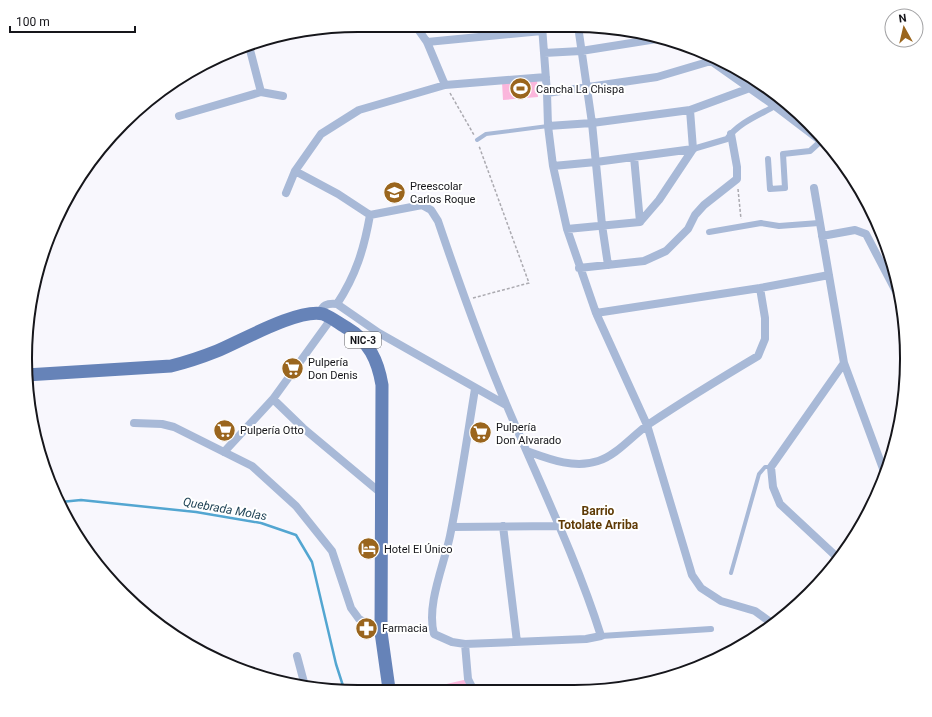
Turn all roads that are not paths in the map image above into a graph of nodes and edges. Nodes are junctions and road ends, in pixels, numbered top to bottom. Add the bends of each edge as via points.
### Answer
1 (420, 32) edge
2 (509, 32) edge
3 (542, 32) edge
4 (579, 32) edge
5 (648, 41) edge
6 (427, 42) junction
7 (250, 50) edge
8 (581, 52) junction
9 (544, 53) junction
10 (710, 62) edge
11 (718, 66) edge
12 (546, 77) junction
13 (445, 85) junction
14 (586, 87) junction
15 (750, 88) junction
16 (262, 92) junction
17 (547, 92) junction
18 (283, 96) dead end
19 (775, 106) junction
20 (690, 110) junction
21 (179, 116) dead end
22 (592, 123) junction
23 (548, 126) junction
24 (807, 131) edge
25 (731, 134) junction
26 (477, 140) road end
27 (819, 143) edge
28 (693, 149) junction
29 (634, 157) junction
30 (768, 159) dead end
31 (596, 162) junction
32 (553, 166) junction
33 (294, 171) junction
34 (814, 188) dead end
35 (286, 193) dead end
36 (370, 215) junction
37 (640, 222) junction
38 (819, 223) junction
39 (602, 225) junction
40 (567, 229) junction
41 (709, 232) dead end
42 (822, 236) junction
43 (608, 265) junction
44 (579, 268) junction
45 (829, 275) junction
46 (891, 282) edge
47 (760, 288) junction
48 (337, 304) junction
49 (596, 313) junction
50 (319, 314) junction
51 (331, 319) junction
52 (844, 363) junction
53 (33, 374) edge
54 (475, 389) junction
55 (273, 399) junction
56 (506, 405) junction
57 (134, 423) dead end
58 (648, 425) junction
59 (224, 452) junction
60 (527, 452) junction
61 (882, 466) edge
62 (770, 467) junction
63 (382, 494) junction
64 (503, 526) junction
65 (558, 526) junction
66 (452, 527) junction
67 (835, 555) edge
68 (731, 573) dead end
69 (768, 621) edge
70 (711, 630) dead end
71 (381, 632) junction
72 (601, 636) junction
73 (517, 642) junction
74 (465, 644) junction
75 (297, 656) dead end
76 (303, 680) edge
77 (388, 685) edge
78 (471, 685) edge

1 - 6 street
2 - 6 street
3 - 9 street
4 - 8 street
5 - 8 street
6 - 13 street
7 - 16 street
8 - 9 street
8 - 14 street
9 - 12 street
10 - 14 street via 657,77
11 - 15 street
12 - 13 street
12 - 17 street
13 - 33 street via 359,110 321,134
14 - 17 street
14 - 22 street
15 - 19 street
15 - 20 street
16 - 18 street
16 - 21 street
17 - 23 street
19 - 24 street
19 - 25 street
20 - 22 street
20 - 28 street
22 - 23 street
22 - 31 street
23 - 26 lane via 486,134
23 - 32 street
25 - 28 street via 728,139
25 - 43 street via 737,179 704,205 688,229 666,251 644,261
27 - 30 street via 810,151 783,154 785,188 770,189
28 - 29 street
28 - 37 street via 660,200
29 - 31 street
29 - 37 street
31 - 32 street
31 - 39 street
32 - 40 street
33 - 35 street
33 - 36 street via 338,194
34 - 38 street
36 - 48 street via 359,264
36 - 56 street via 422,205 431,210 438,222
37 - 39 street
38 - 41 street via 779,226 761,223
38 - 42 street
39 - 40 street
39 - 43 street
40 - 44 street
42 - 45 street
42 - 46 street via 855,230 866,234
43 - 44 street
44 - 49 street
45 - 47 street
45 - 52 street
47 - 49 street
47 - 58 street via 765,318 765,339 758,356
48 - 50 street via 326,304
48 - 54 street via 379,333
49 - 58 street
50 - 51 main road, NIC-3
50 - 53 main road, NIC-3 via 285,320 200,358 171,366
51 - 55 street
51 - 63 main road, NIC-3 via 364,341 379,367 382,400
52 - 61 street
52 - 62 street
54 - 56 street
54 - 66 street
55 - 59 street
55 - 63 street via 303,428
56 - 60 street
57 - 59 street via 174,427
58 - 60 street via 631,440 599,461 582,464 560,462
58 - 69 street via 692,575 701,588 720,601 755,611
59 - 71 street via 252,466 296,506 332,551 351,608 359,619
60 - 65 street
62 - 67 street via 773,487 780,504
62 - 68 lane via 764,467 759,474
63 - 71 main road, NIC-3
64 - 65 street
64 - 66 street
64 - 73 street
65 - 72 street
66 - 74 street via 431,624 434,634 452,642
70 - 72 street
71 - 77 main road, NIC-3
72 - 73 street
73 - 74 street
74 - 78 street via 468,679
75 - 76 street

